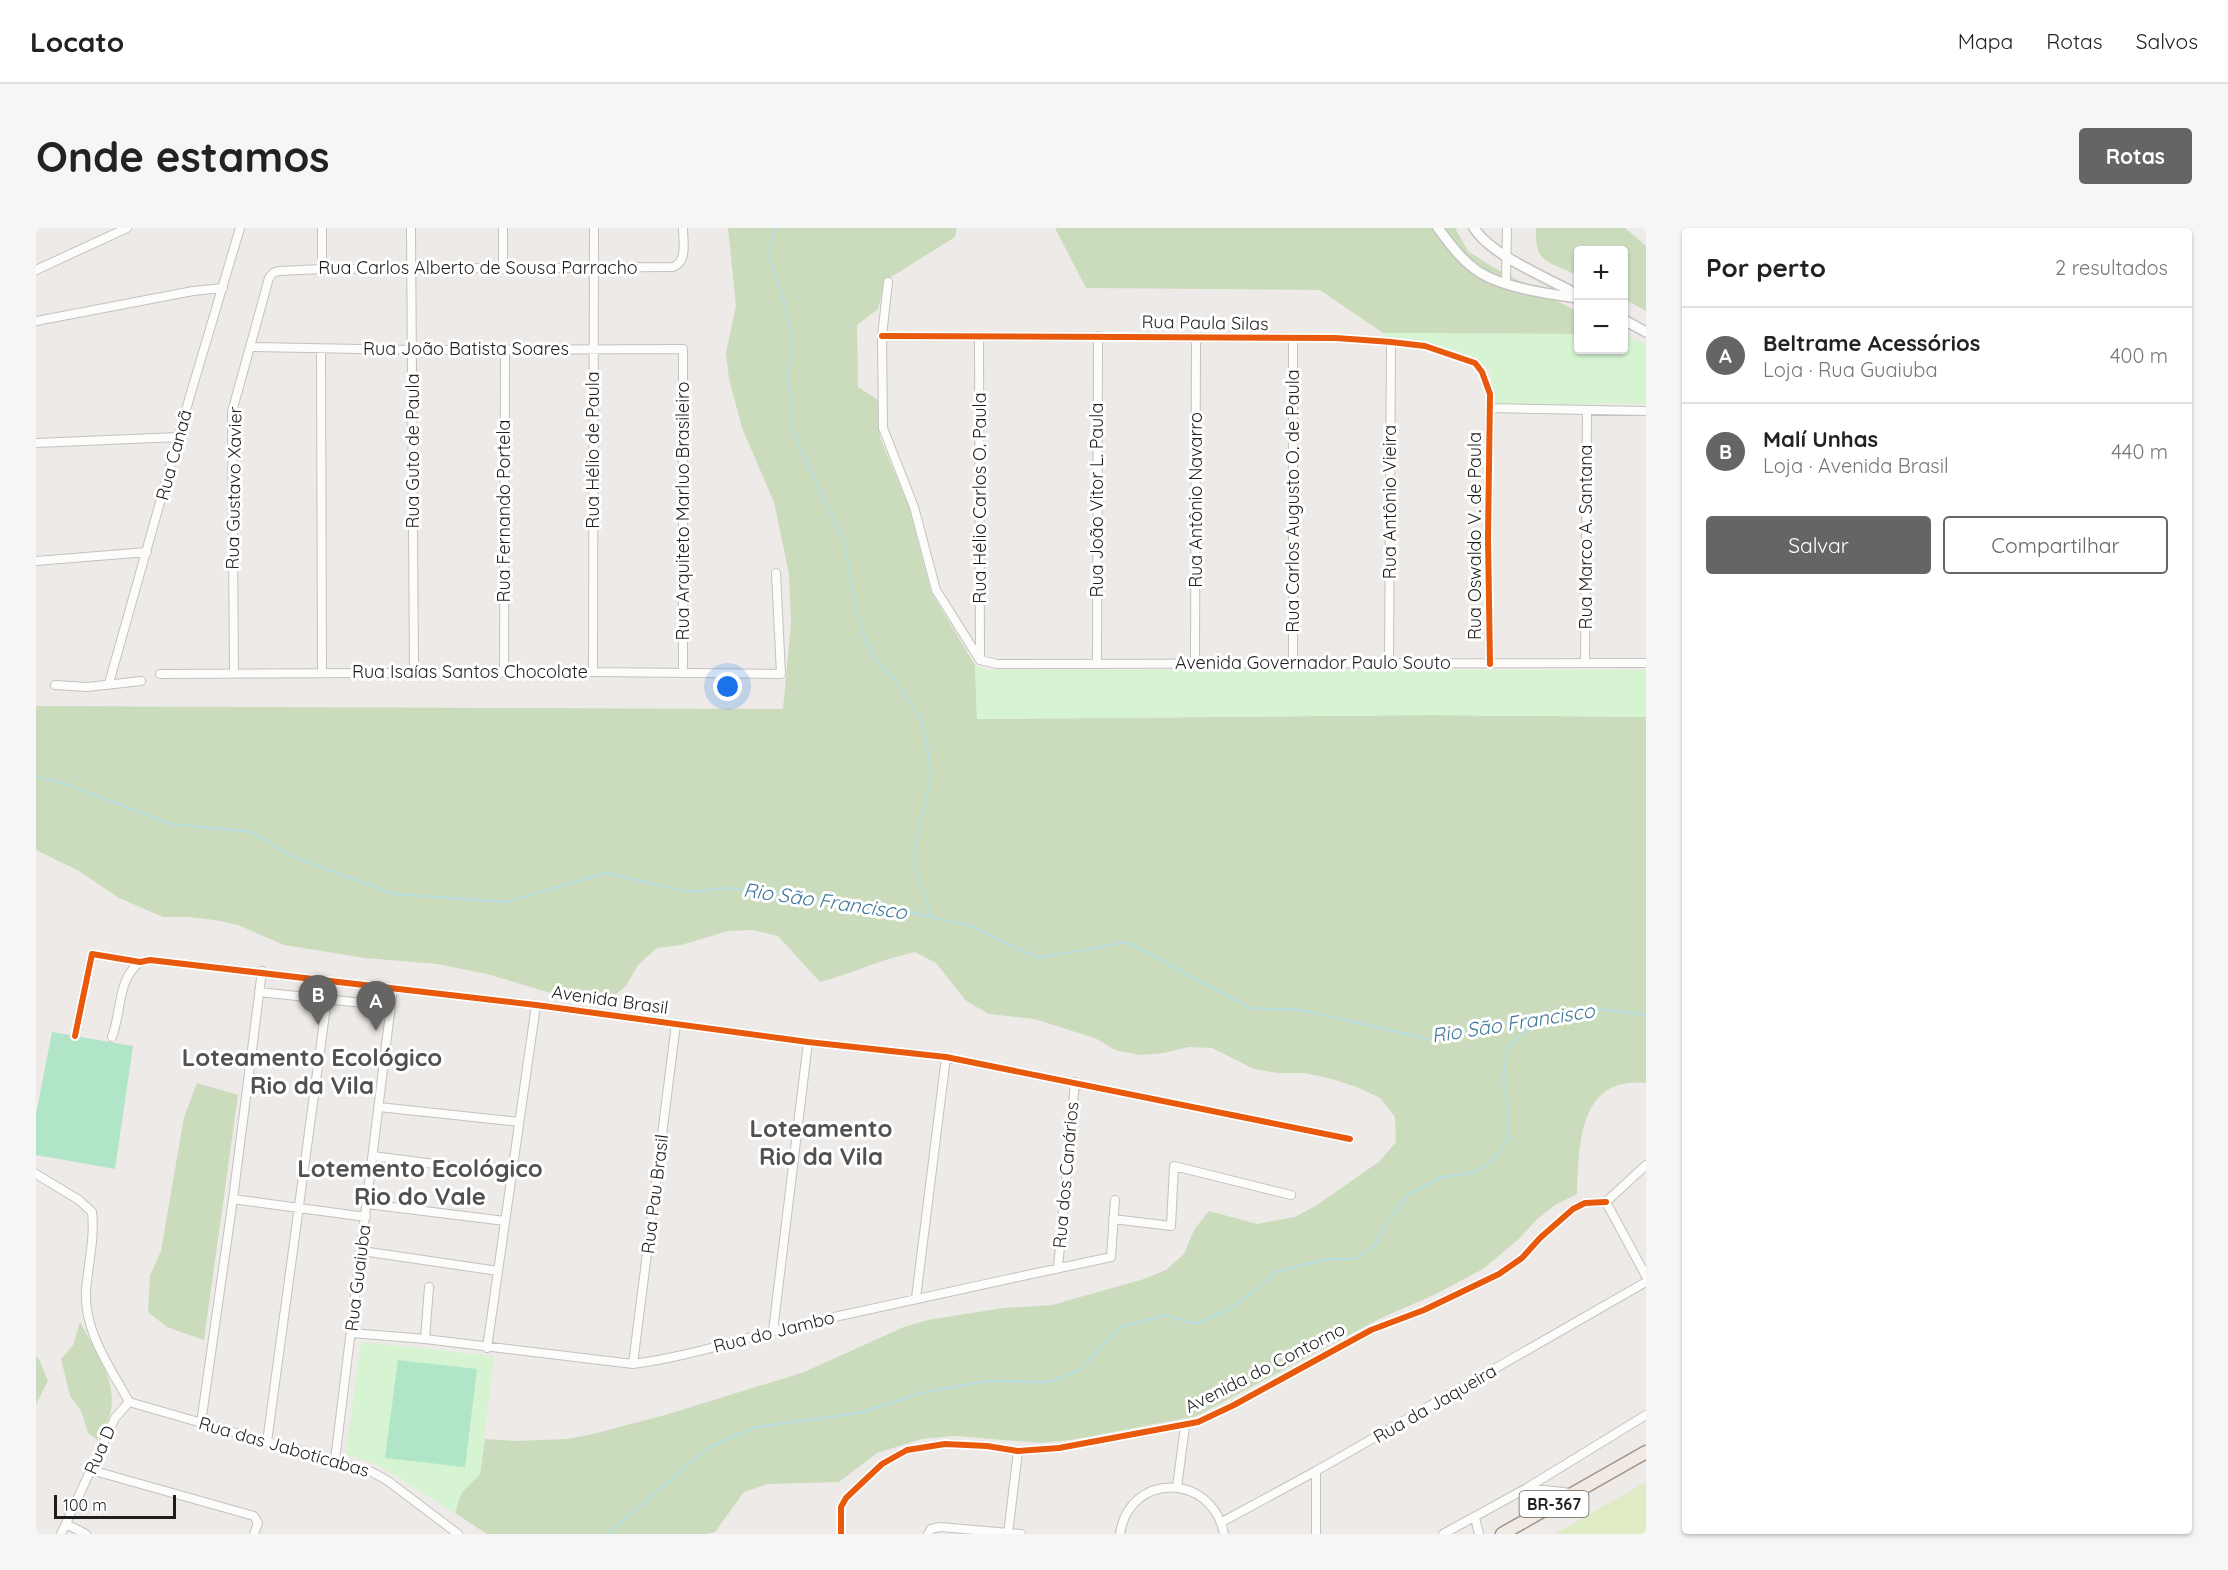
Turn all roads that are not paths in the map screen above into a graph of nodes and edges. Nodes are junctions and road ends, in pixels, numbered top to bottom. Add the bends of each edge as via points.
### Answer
1 (128, 228) edge
2 (240, 228) edge
3 (321, 228) edge
4 (411, 228) edge
5 (503, 228) edge
6 (594, 228) edge
7 (683, 228) edge
8 (1438, 228) edge
9 (1474, 228) edge
10 (1507, 228) edge
11 (1507, 257) junction
12 (411, 268) junction
13 (321, 269) junction
14 (503, 269) junction
15 (594, 269) junction
16 (36, 270) edge
17 (273, 273) joint
18 (888, 282) dead end
19 (1506, 283) junction
20 (223, 288) junction
21 (1574, 295) edge
22 (1574, 296) edge
23 (36, 321) edge
24 (1628, 323) edge
25 (1646, 332) edge
26 (882, 336) junction
27 (979, 336) junction
28 (1098, 336) junction
29 (1196, 337) junction
30 (1293, 339) junction
31 (1391, 342) junction
32 (250, 347) junction
33 (505, 348) junction
34 (321, 349) junction
35 (592, 349) junction
36 (683, 349) joint
37 (413, 350) junction
38 (1490, 408) junction
39 (1587, 410) junction
40 (1646, 411) edge
41 (179, 437) junction
42 (36, 442) edge
43 (147, 552) junction
44 (36, 561) edge
45 (776, 573) dead end
46 (981, 660) junction
47 (1195, 662) junction
48 (1389, 662) junction
49 (1097, 663) junction
50 (1293, 663) junction
51 (1585, 663) junction
52 (1646, 663) edge
53 (1490, 664) junction
54 (593, 672) junction
55 (683, 672) junction
56 (234, 673) junction
57 (322, 673) junction
58 (414, 673) junction
59 (504, 673) junction
60 (160, 674) dead end
61 (141, 681) dead end
62 (109, 683) junction
63 (55, 684) dead end
64 (140, 962) junction
65 (262, 971) junction
66 (393, 988) junction
67 (259, 992) junction
68 (327, 999) junction
69 (536, 1005) junction
70 (391, 1006) junction
71 (676, 1024) junction
72 (75, 1036) dead end
73 (112, 1037) dead end
74 (808, 1042) junction
75 (946, 1058) junction
76 (1075, 1082) junction
77 (379, 1107) junction
78 (519, 1122) junction
79 (1350, 1139) dead end
80 (373, 1156) junction
81 (1646, 1165) edge
82 (36, 1174) edge
83 (512, 1174) junction
84 (1291, 1195) dead end
85 (233, 1199) junction
86 (1114, 1200) dead end
87 (1606, 1202) junction
88 (367, 1204) junction
89 (300, 1209) junction
90 (366, 1217) junction
91 (1113, 1220) junction
92 (505, 1221) junction
93 (362, 1251) junction
94 (1058, 1268) junction
95 (498, 1271) junction
96 (1646, 1276) edge
97 (1646, 1282) edge
98 (429, 1287) dead end
99 (915, 1298) junction
100 (773, 1331) junction
101 (352, 1334) junction
102 (425, 1339) junction
103 (487, 1348) junction
104 (633, 1364) junction
105 (129, 1402) junction
106 (1646, 1415) edge
107 (201, 1423) junction
108 (1185, 1426) junction
109 (267, 1442) junction
110 (1017, 1451) junction
111 (1646, 1452) edge
112 (335, 1460) junction
113 (91, 1470) junction
114 (1316, 1472) junction
115 (1177, 1487) junction
116 (1527, 1488) junction
117 (1572, 1493) junction
118 (1475, 1518) junction
119 (1222, 1522) junction
120 (66, 1524) junction
121 (1008, 1533) edge
122 (61, 1534) edge
123 (86, 1534) edge
124 (254, 1534) edge
125 (458, 1534) edge
126 (841, 1534) edge
127 (928, 1534) edge
128 (1022, 1534) edge
129 (1120, 1534) edge
130 (1224, 1534) edge
131 (1316, 1534) edge
132 (1443, 1534) edge
133 (1479, 1534) edge
134 (1502, 1534) edge

1 - 16 street
2 - 20 street, Rua Canaã
3 - 13 street
4 - 12 street, Rua Guto de Paula
5 - 14 street
6 - 15 street, Rua Hélio de Paula
7 - 15 street, Rua Carlos Alberto de Sousa Parracho via 681,262 673,267
8 - 19 street via 1457,253 1480,272
9 - 11 street
10 - 11 street
11 - 19 street
11 - 21 street
12 - 13 street, Rua Carlos Alberto de Sousa Parracho
12 - 14 street, Rua Carlos Alberto de Sousa Parracho
12 - 37 street, Rua Guto de Paula
13 - 17 street, Rua Carlos Alberto de Sousa Parracho
14 - 15 street, Rua Carlos Alberto de Sousa Parracho
15 - 35 street, Rua Hélio de Paula
17 - 32 street, Rua Gustavo Xavier
18 - 26 street
19 - 22 street
20 - 23 street
20 - 41 street, Rua Canaã
24 - 25 street
26 - 27 street, Rua Paula Silas
26 - 46 street via 882,418 886,439 914,507 936,590
27 - 28 street, Rua Paula Silas
27 - 46 street, Rua Hélio Carlos O. Paula
28 - 29 street, Rua Paula Silas
28 - 49 street, Rua João Vitor L. Paula
29 - 30 street, Rua Paula Silas
29 - 47 street, Rua Antônio Navarro
30 - 31 street, Rua Paula Silas
30 - 50 street, Rua Carlos Augusto O. de Paula
31 - 38 street, Rua Paula Silas via 1425,346 1475,363 1487,384
31 - 48 street, Rua Antônio Vieira
32 - 34 street, Rua João Batista Soares
32 - 56 street, Rua Gustavo Xavier via 232,412
33 - 35 street, Rua João Batista Soares
33 - 37 street, Rua João Batista Soares
33 - 59 street, Rua Fernando Portela
34 - 37 street, Rua João Batista Soares
34 - 57 street
35 - 36 street, Rua João Batista Soares
35 - 54 street, Rua Hélio de Paula
36 - 55 street, Rua Arquiteto Marluo Brasileiro
37 - 58 street, Rua Guto de Paula
38 - 39 street
38 - 53 street, Rua Oswaldo V. de Paula
39 - 40 street
39 - 51 street, Rua Marco A. Santana
41 - 42 street
41 - 43 street, Rua Canaã
43 - 44 street
43 - 62 street, Rua Canaã
45 - 55 street, Rua Isaías Santos Chocolate via 781,674
46 - 49 street, Avenida Governador Paulo Souto via 997,664
47 - 49 street, Avenida Governador Paulo Souto
47 - 50 street, Avenida Governador Paulo Souto
48 - 50 street, Avenida Governador Paulo Souto
48 - 53 street, Avenida Governador Paulo Souto
51 - 52 street, Avenida Governador Paulo Souto
51 - 53 street, Avenida Governador Paulo Souto
54 - 55 street, Rua Isaías Santos Chocolate
54 - 59 street, Rua Isaías Santos Chocolate
56 - 57 street, Rua Isaías Santos Chocolate
56 - 60 street, Rua Isaías Santos Chocolate
57 - 58 street, Rua Isaías Santos Chocolate
58 - 59 street, Rua Isaías Santos Chocolate
61 - 62 street
62 - 63 street via 87,687
64 - 65 street, Avenida Brasil
64 - 72 street, Avenida Brasil via 92,954
64 - 73 street via 127,974
65 - 66 street, Avenida Brasil
65 - 67 street
66 - 69 street, Avenida Brasil
66 - 70 street, Rua Guaiuba
67 - 68 street
67 - 85 street
68 - 70 street
68 - 89 street
69 - 71 street, Avenida Brasil
69 - 78 street
70 - 77 street, Rua Guaiuba
71 - 74 street, Avenida Brasil
71 - 104 street, Rua Pau Brasil
74 - 75 street, Avenida Brasil
74 - 100 street
75 - 76 street, Avenida Brasil
75 - 99 street
76 - 79 street, Avenida Brasil
76 - 94 street, Rua dos Canários
77 - 78 street
77 - 80 street, Rua Guaiuba
78 - 83 street
80 - 83 street
80 - 88 street, Rua Guaiuba
81 - 87 street
82 - 105 street via 80,1200 92,1212 87,1315 92,1333
83 - 92 street
84 - 91 street via 1174,1166 1171,1226
85 - 89 street
85 - 107 street
86 - 91 street
87 - 96 street
87 - 108 street, Avenida do Contorno via 1585,1203 1573,1209 1522,1258 1499,1274 1371,1330 1226,1409
88 - 90 street, Rua Guaiuba
88 - 92 street
89 - 90 street
89 - 109 street
90 - 93 street, Rua Guaiuba
91 - 94 street, Rua do Jambo via 1111,1257
92 - 95 street
93 - 95 street
93 - 101 street, Rua Guaiuba
94 - 99 street, Rua do Jambo
95 - 103 street
97 - 114 street, Rua da Jaqueira
98 - 102 street
99 - 100 street, Rua do Jambo
100 - 104 street, Rua do Jambo via 679,1357
101 - 102 street, Rua do Jambo
101 - 112 street, Rua Guaiuba
102 - 103 street, Rua do Jambo
103 - 104 street, Rua do Jambo
105 - 107 street, Rua das Jaboticabas
105 - 113 street, Rua D via 115,1418
106 - 116 street
107 - 109 street, Rua das Jaboticabas
108 - 110 street, Avenida do Contorno via 1059,1448
108 - 115 street
109 - 112 street, Rua das Jaboticabas
110 - 121 street
110 - 126 street, Avenida do Contorno via 945,1444 907,1450 892,1457 846,1498 841,1507
111 - 117 main road, BR-367
112 - 125 street, Rua das Jaboticabas via 388,1481
113 - 120 street, Rua D
113 - 124 street via 254,1516 258,1523
114 - 119 street, Rua da Jaqueira
114 - 131 street
115 - 119 street via 1205,1498
115 - 129 street via 1146,1493 1133,1503 1124,1516
116 - 117 street
116 - 118 street
117 - 134 main road, BR-367
118 - 132 street
118 - 133 street
119 - 130 street
120 - 122 street, Rua D
120 - 123 street
121 - 127 street via 940,1527
121 - 128 street

